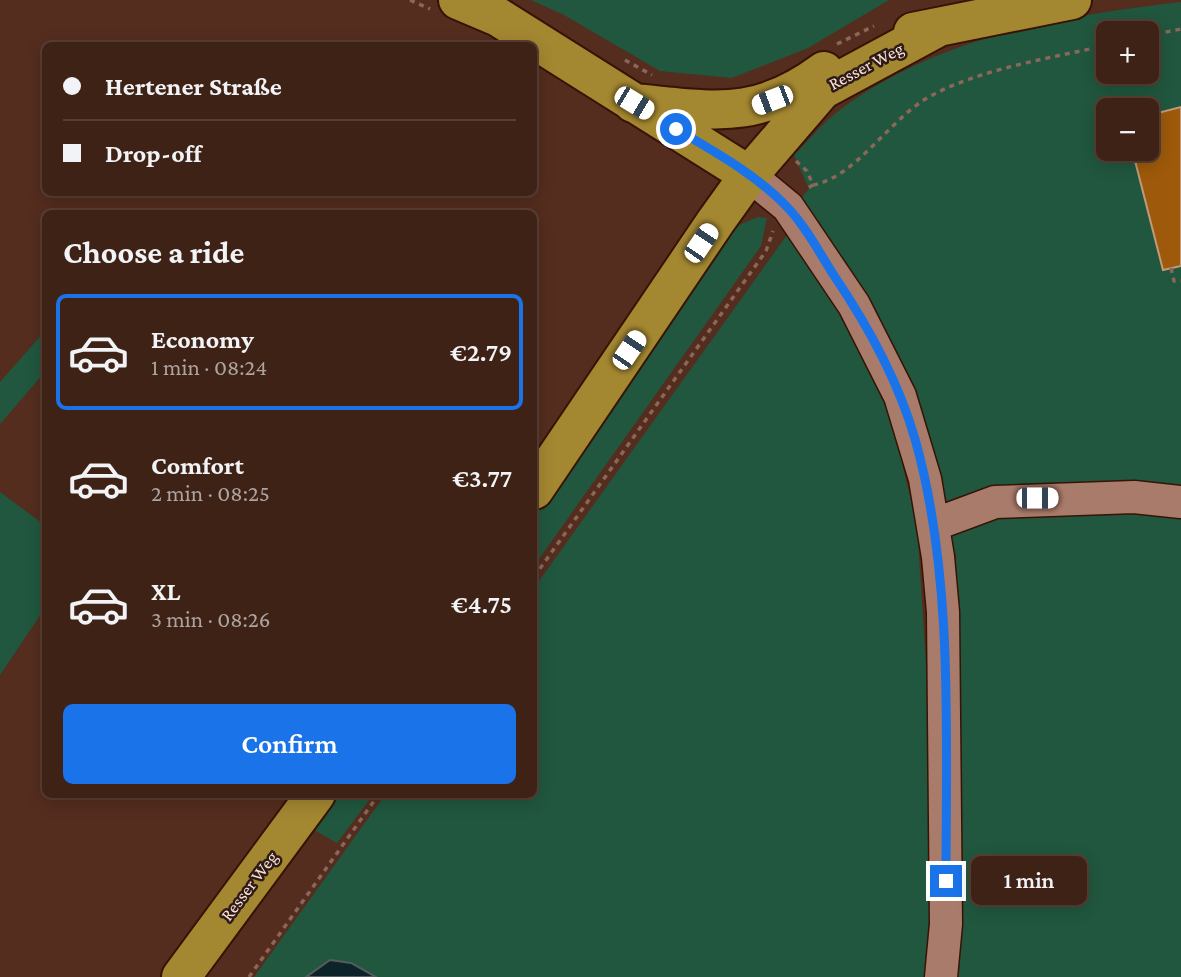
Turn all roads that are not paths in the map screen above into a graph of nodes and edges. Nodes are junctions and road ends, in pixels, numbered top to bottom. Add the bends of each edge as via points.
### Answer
1 (458, 0) edge
2 (1072, 0) edge
3 (937, 28) junction
4 (646, 91) junction
5 (750, 175) junction
6 (537, 486) edge
7 (1181, 502) edge
8 (933, 525) junction
9 (313, 798) edge
10 (181, 977) edge
11 (941, 977) edge

1 - 4 main road
2 - 3 main road, Resser Weg
3 - 4 main road, Resser Weg via 883,37 836,61 797,91 748,109
3 - 5 main road, Resser Weg via 822,90
4 - 5 main road
5 - 6 main road, Resser Weg
5 - 8 street via 788,208 854,305 900,396 925,479
7 - 8 street via 1134,497 995,502
8 - 11 street via 943,612 946,924
9 - 10 main road, Resser Weg

